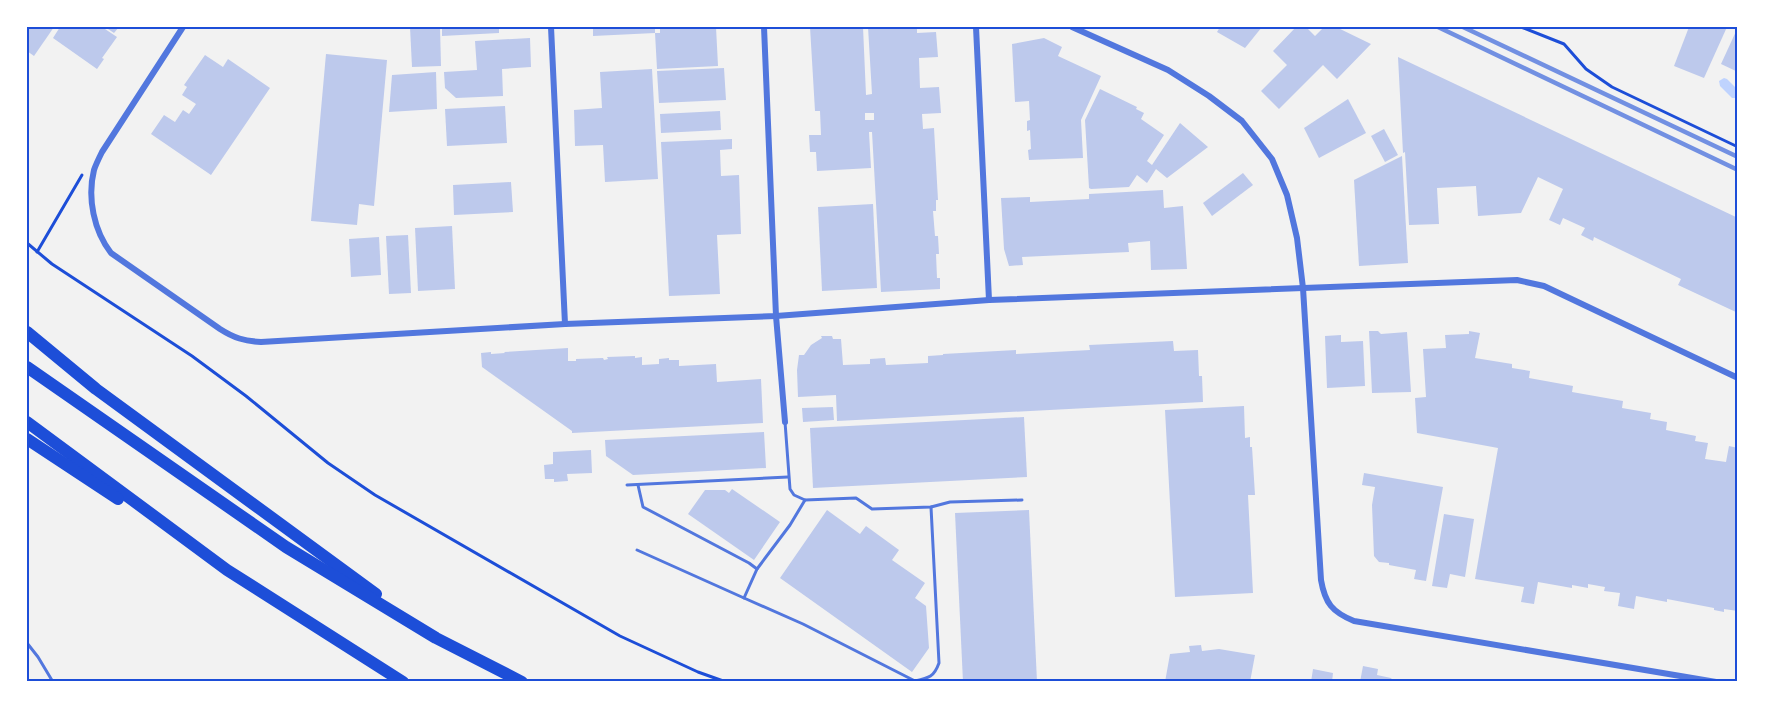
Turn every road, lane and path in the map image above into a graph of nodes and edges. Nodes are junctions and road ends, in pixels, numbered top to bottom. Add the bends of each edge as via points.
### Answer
1 (183, 27) edge
2 (551, 27) edge
3 (764, 27) edge
4 (976, 27) edge
5 (1072, 27) edge
6 (1521, 27) edge
7 (1738, 147) edge
8 (70, 195) dead end
9 (27, 243) edge
10 (37, 252) junction
11 (1303, 288) junction
12 (989, 300) junction
13 (776, 316) junction
14 (565, 324) junction
15 (27, 332) edge
16 (27, 367) edge
17 (1738, 378) edge
18 (27, 422) edge
19 (785, 422) joint
20 (27, 439) edge
21 (788, 477) junction
22 (627, 485) dead end
23 (639, 485) junction
24 (805, 500) junction
25 (1022, 500) dead end
26 (931, 507) junction
27 (637, 550) dead end
28 (757, 569) junction
29 (227, 570) junction
30 (744, 598) junction
31 (436, 638) junction
32 (27, 643) edge
33 (53, 682) edge
34 (403, 682) edge
35 (522, 682) edge
36 (726, 682) edge
37 (1716, 682) edge

1 - 14 street via 94,170 95,222 111,253 220,329 245,341
2 - 14 street
3 - 13 street
4 - 12 street
5 - 11 street via 1168,70 1242,122 1272,159 1287,195
6 - 7 path via 1564,44 1586,69 1612,87
8 - 10 path
9 - 10 path
10 - 36 path via 192,356 375,495 620,636
11 - 12 street
11 - 17 street via 1517,280 1532,283
11 - 37 street via 1321,580 1324,596 1333,608 1354,621
12 - 13 street
13 - 14 street
13 - 19 street
15 - 31 highway via 96,389
16 - 31 highway via 286,547
18 - 29 highway
19 - 21 lane
20 - 29 highway
21 - 23 lane
21 - 24 lane via 794,495
22 - 23 lane
23 - 28 lane via 643,507
24 - 26 lane via 856,498 872,509
24 - 28 lane
25 - 26 lane via 950,502
26 - 30 lane via 939,663 936,673 927,679 915,681
27 - 30 lane
28 - 30 lane
29 - 34 highway
31 - 35 highway
32 - 33 lane

